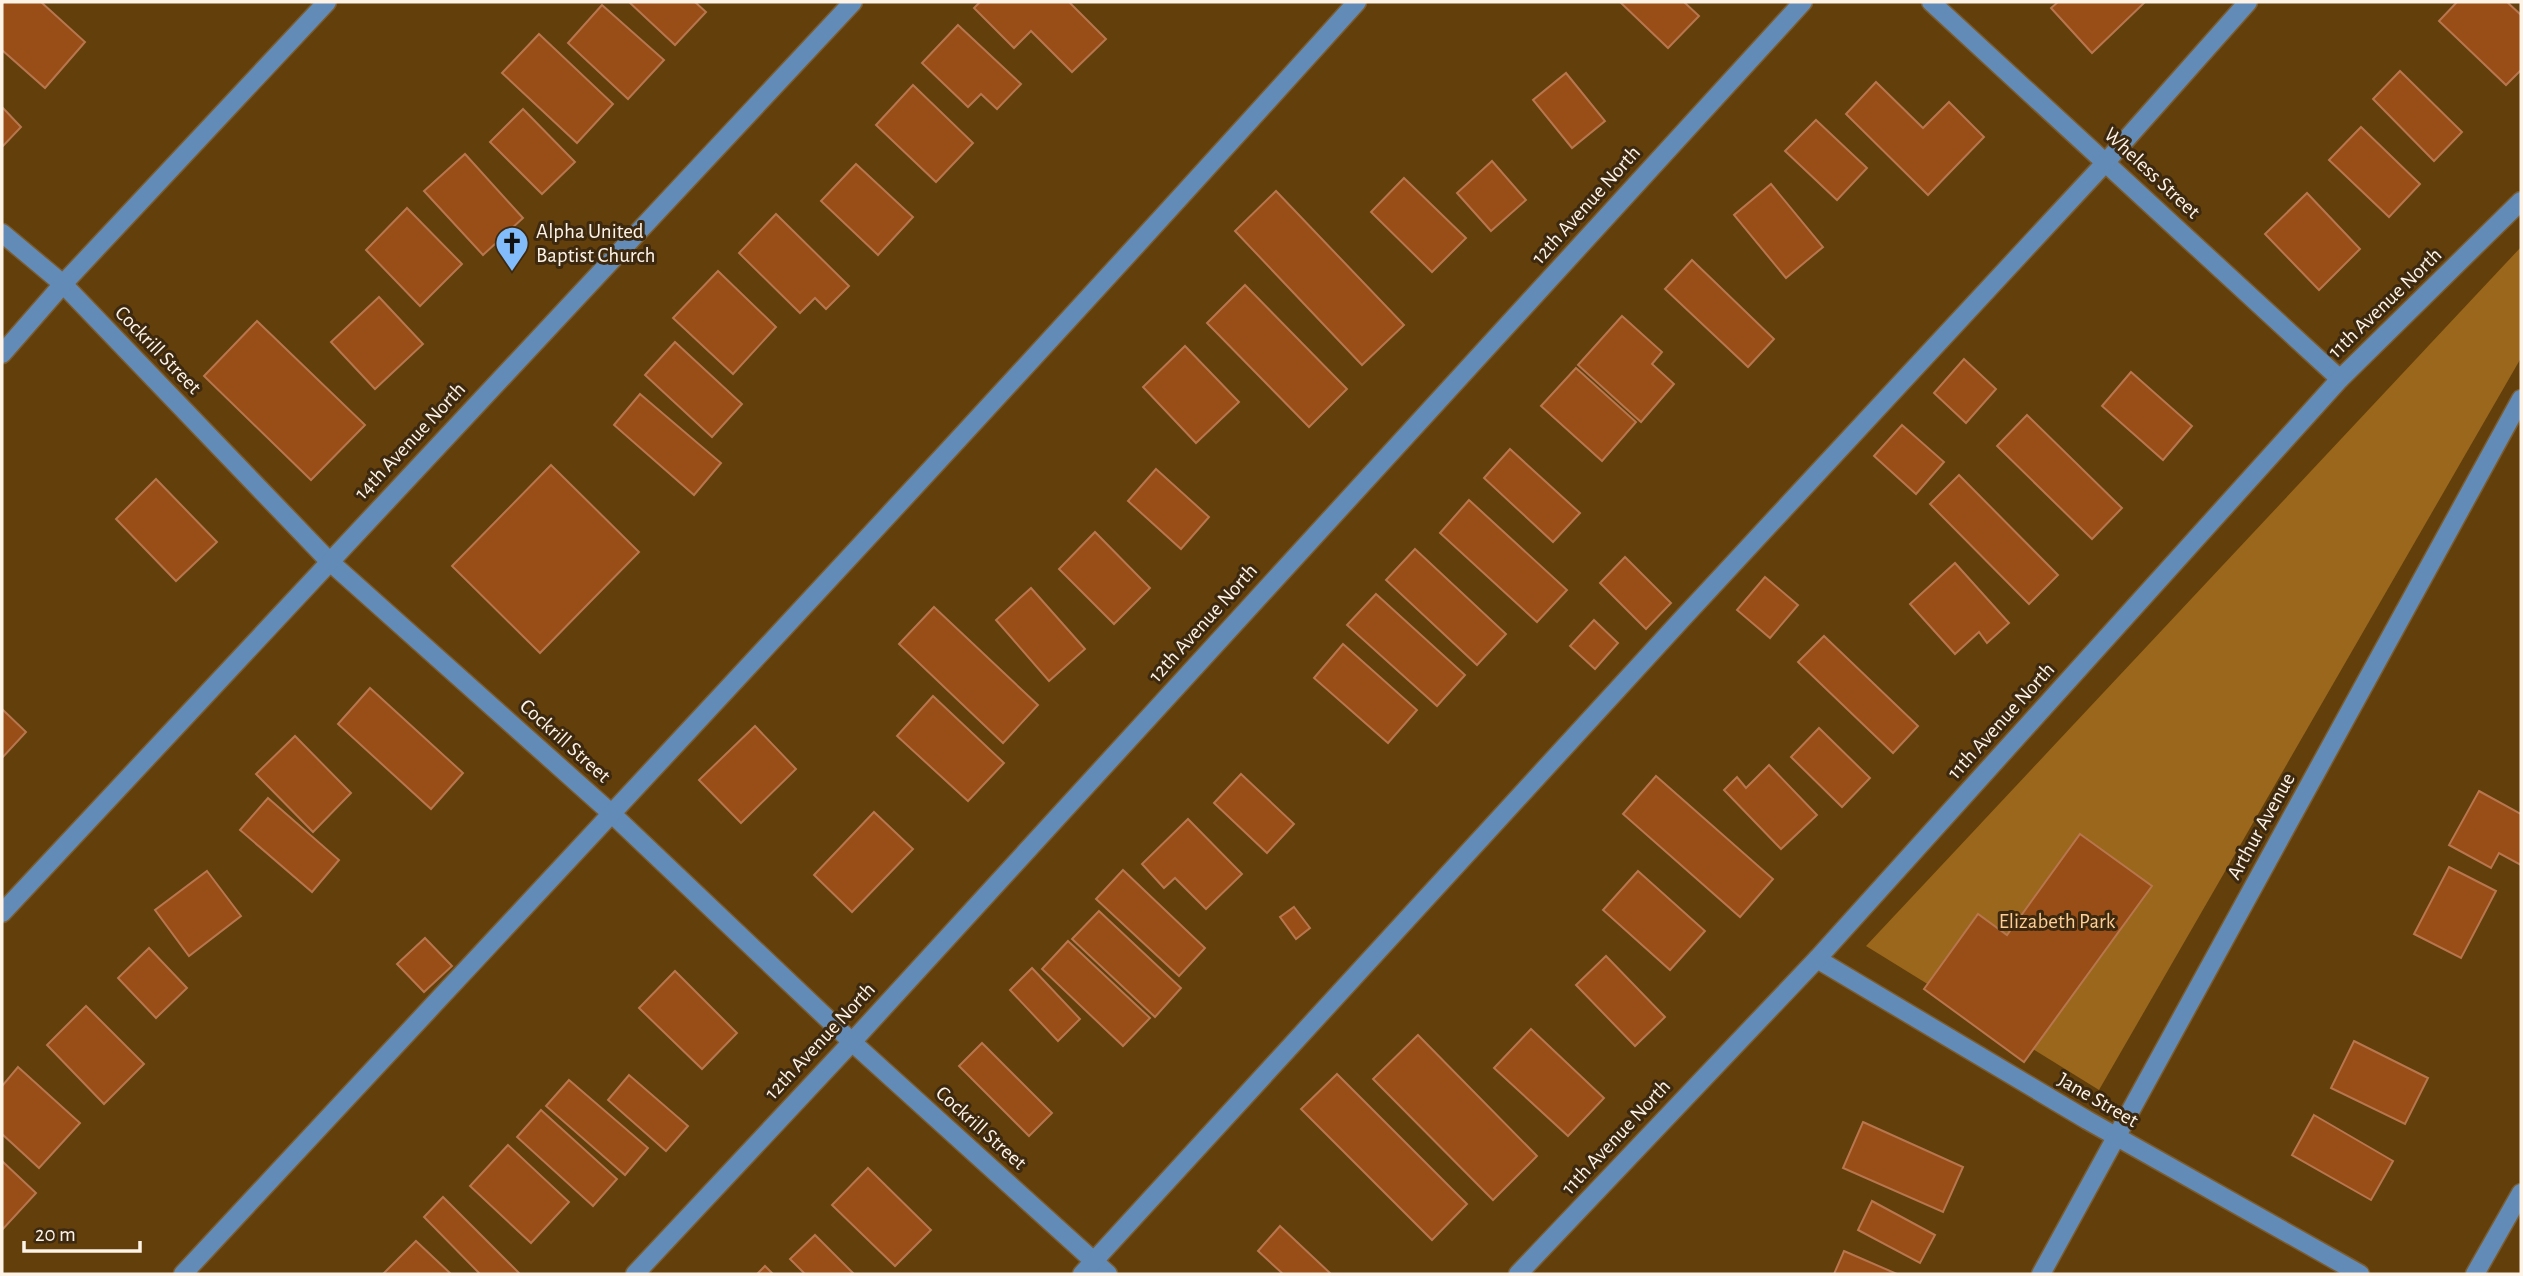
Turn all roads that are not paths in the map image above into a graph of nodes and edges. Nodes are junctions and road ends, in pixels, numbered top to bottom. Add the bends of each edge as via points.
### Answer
1 (327, 2) edge
2 (853, 2) edge
3 (1357, 2) edge
4 (1803, 2) edge
5 (1931, 2) edge
6 (2248, 2) edge
7 (2106, 162) junction
8 (2521, 201) edge
9 (2, 233) edge
10 (64, 284) junction
11 (2, 354) edge
12 (2340, 379) junction
13 (2521, 399) edge
14 (328, 561) junction
15 (611, 813) junction
16 (2, 914) edge
17 (1817, 958) junction
18 (852, 1042) junction
19 (2116, 1137) junction
20 (2521, 1193) edge
21 (1088, 1268) edge
22 (183, 1274) edge
23 (635, 1274) edge
24 (1108, 1274) edge
25 (1518, 1274) edge
26 (2040, 1274) edge
27 (2360, 1274) edge
28 (2475, 1274) edge

1 - 10 street
2 - 14 street, 14th Avenue North
3 - 15 street
4 - 18 street, 12th Avenue North
5 - 7 street, Wheless Street
6 - 7 street
7 - 12 street, Wheless Street
7 - 21 street
8 - 12 street, 11th Avenue North
9 - 10 street, Cockrill Street
10 - 11 street
10 - 14 street, Cockrill Street
12 - 17 street, 11th Avenue North
13 - 19 street, Arthur Avenue
14 - 15 street, Cockrill Street
14 - 16 street, 14th Avenue North
15 - 18 street, Cockrill Street
15 - 22 street
17 - 19 street, Jane Street
17 - 25 street, 11th Avenue North
18 - 21 street, Cockrill Street
18 - 23 street, 12th Avenue North
19 - 26 street, Arthur Avenue
19 - 27 street, Jane Street
20 - 28 street
21 - 24 street, Cockrill Street

